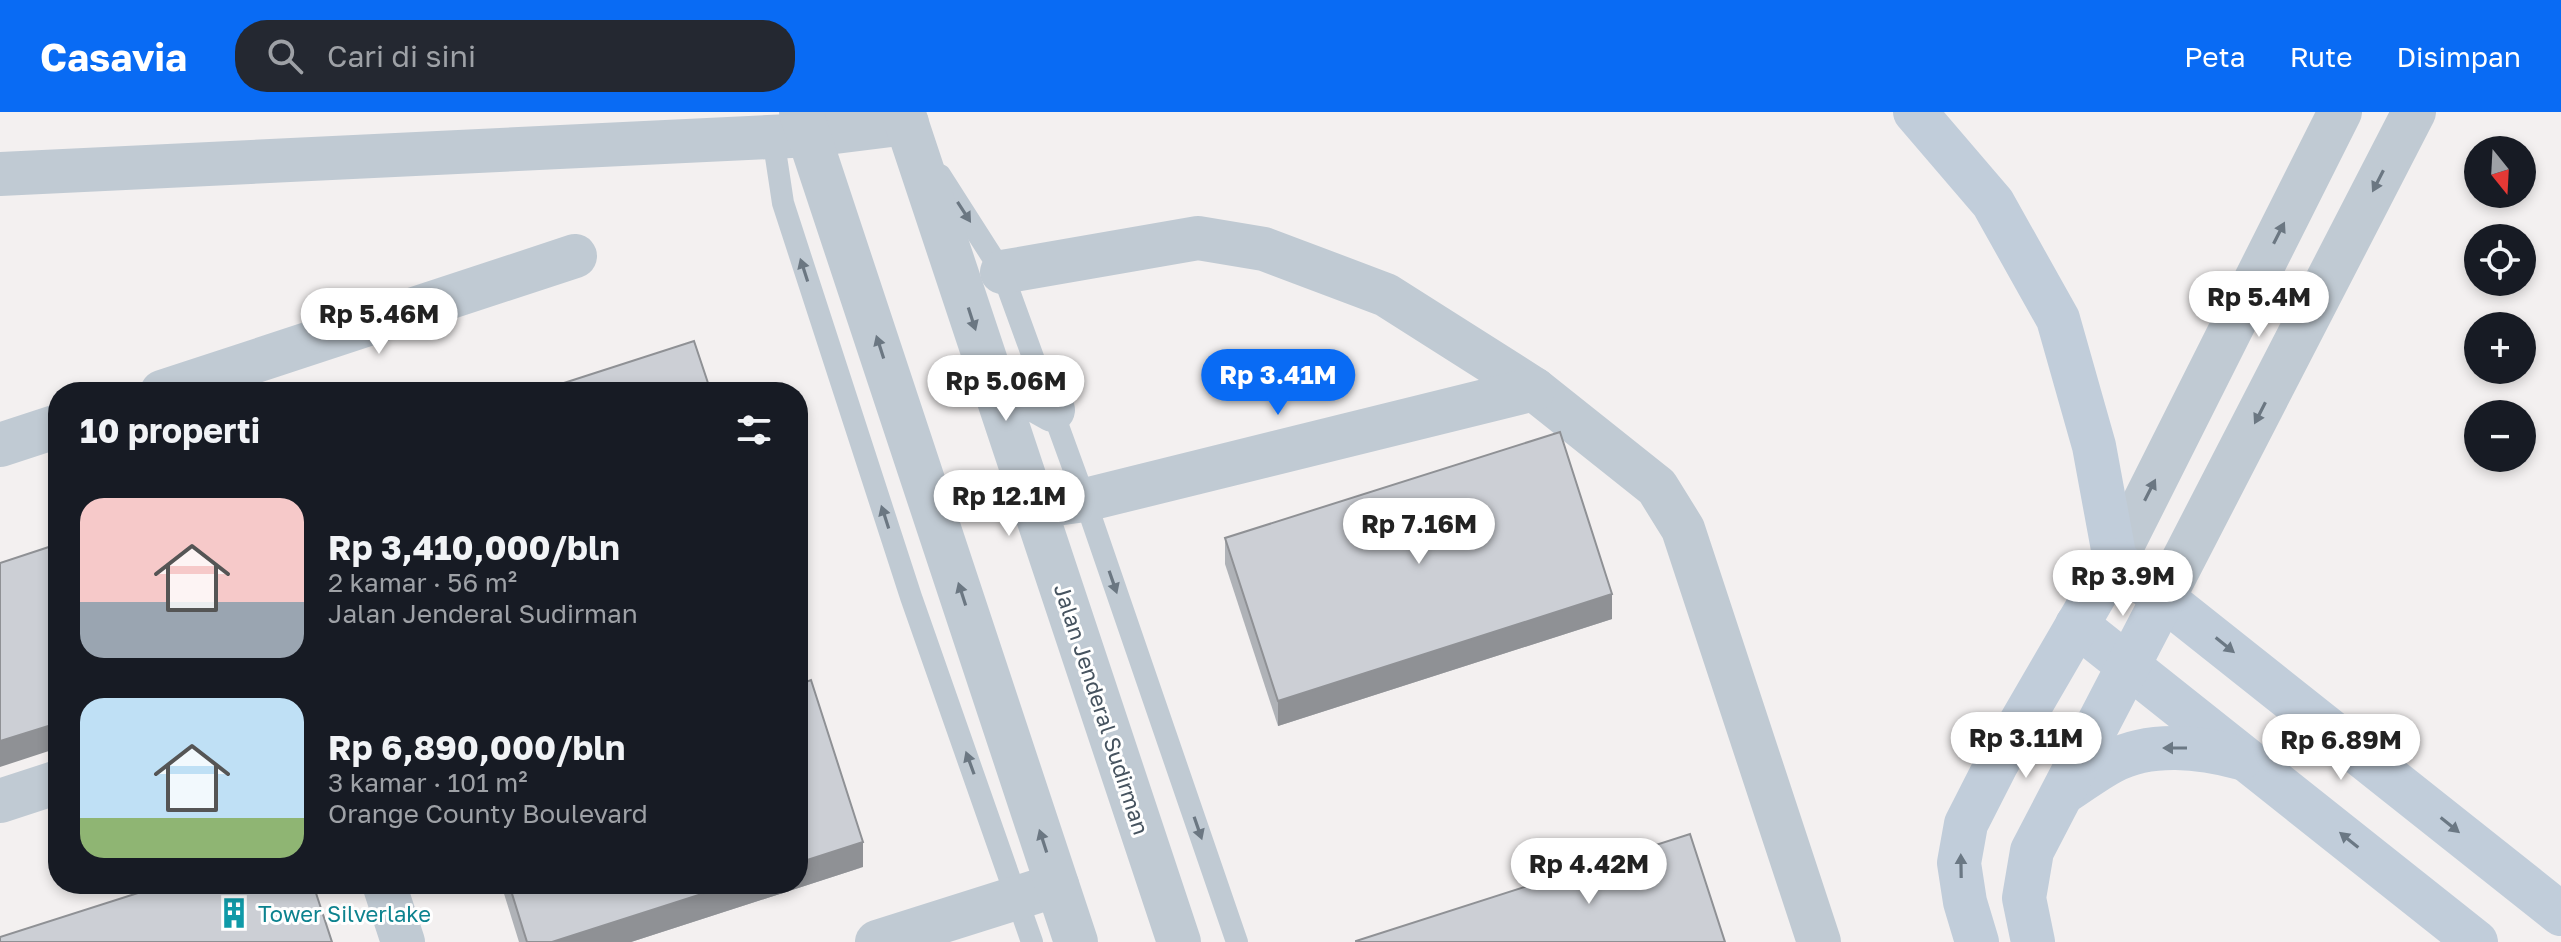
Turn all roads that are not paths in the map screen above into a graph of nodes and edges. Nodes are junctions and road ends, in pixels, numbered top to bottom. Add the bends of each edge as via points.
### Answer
1 (1915, 112) edge
2 (2340, 112) edge
3 (2414, 112) edge
4 (905, 118) edge
5 (795, 128) edge
6 (0, 174) edge
7 (575, 256) dead end
8 (1002, 272) junction
9 (992, 376) junction
10 (192, 382) edge
11 (1534, 389) junction
12 (1053, 410) junction
13 (48, 429) edge
14 (0, 445) edge
15 (1085, 500) junction
16 (1034, 507) junction
17 (2115, 560) junction
18 (2164, 597) junction
19 (2077, 625) junction
20 (2129, 664) junction
21 (2251, 761) junction
22 (48, 785) edge
23 (2059, 796) junction
24 (0, 801) edge
25 (1038, 892) junction
26 (387, 894) edge
27 (2561, 914) edge
28 (403, 942) edge
29 (877, 942) edge
30 (1032, 942) edge
31 (1076, 942) edge
32 (1179, 942) edge
33 (1237, 942) edge
34 (1819, 942) edge
35 (1977, 942) edge
36 (2033, 942) edge
37 (2476, 942) edge

1 - 17 main road via 1993,203 2058,319 2094,446
17 -> 2 street
3 -> 18 street
4 - 5 street
4 -> 8 lane
4 -> 9 street, Jalan Jenderal Sudirman
5 - 6 street
25 -> 5 street
7 - 10 street
8 - 11 street via 1198,238 1264,249 1386,295
8 - 12 lane
9 - 12 street
9 - 16 street, Jalan Jenderal Sudirman
11 - 15 street
11 - 34 street via 1657,487 1683,529
12 - 15 lane
13 - 14 street
15 - 16 street
15 -> 33 lane
16 - 32 street, Jalan Jenderal Sudirman
17 - 18 main road
17 - 19 main road
18 - 20 main road
18 -> 27 main road
19 - 20 main road
35 -> 19 main road via 1959,863 1966,824
20 - 21 main road
20 - 23 main road
21 -> 23 main road via 2206,748 2159,748 2114,760
37 -> 21 main road
22 - 24 street
23 - 36 main road via 2032,851 2024,898
25 - 29 street
25 - 30 lane
25 - 31 street
26 - 28 street

